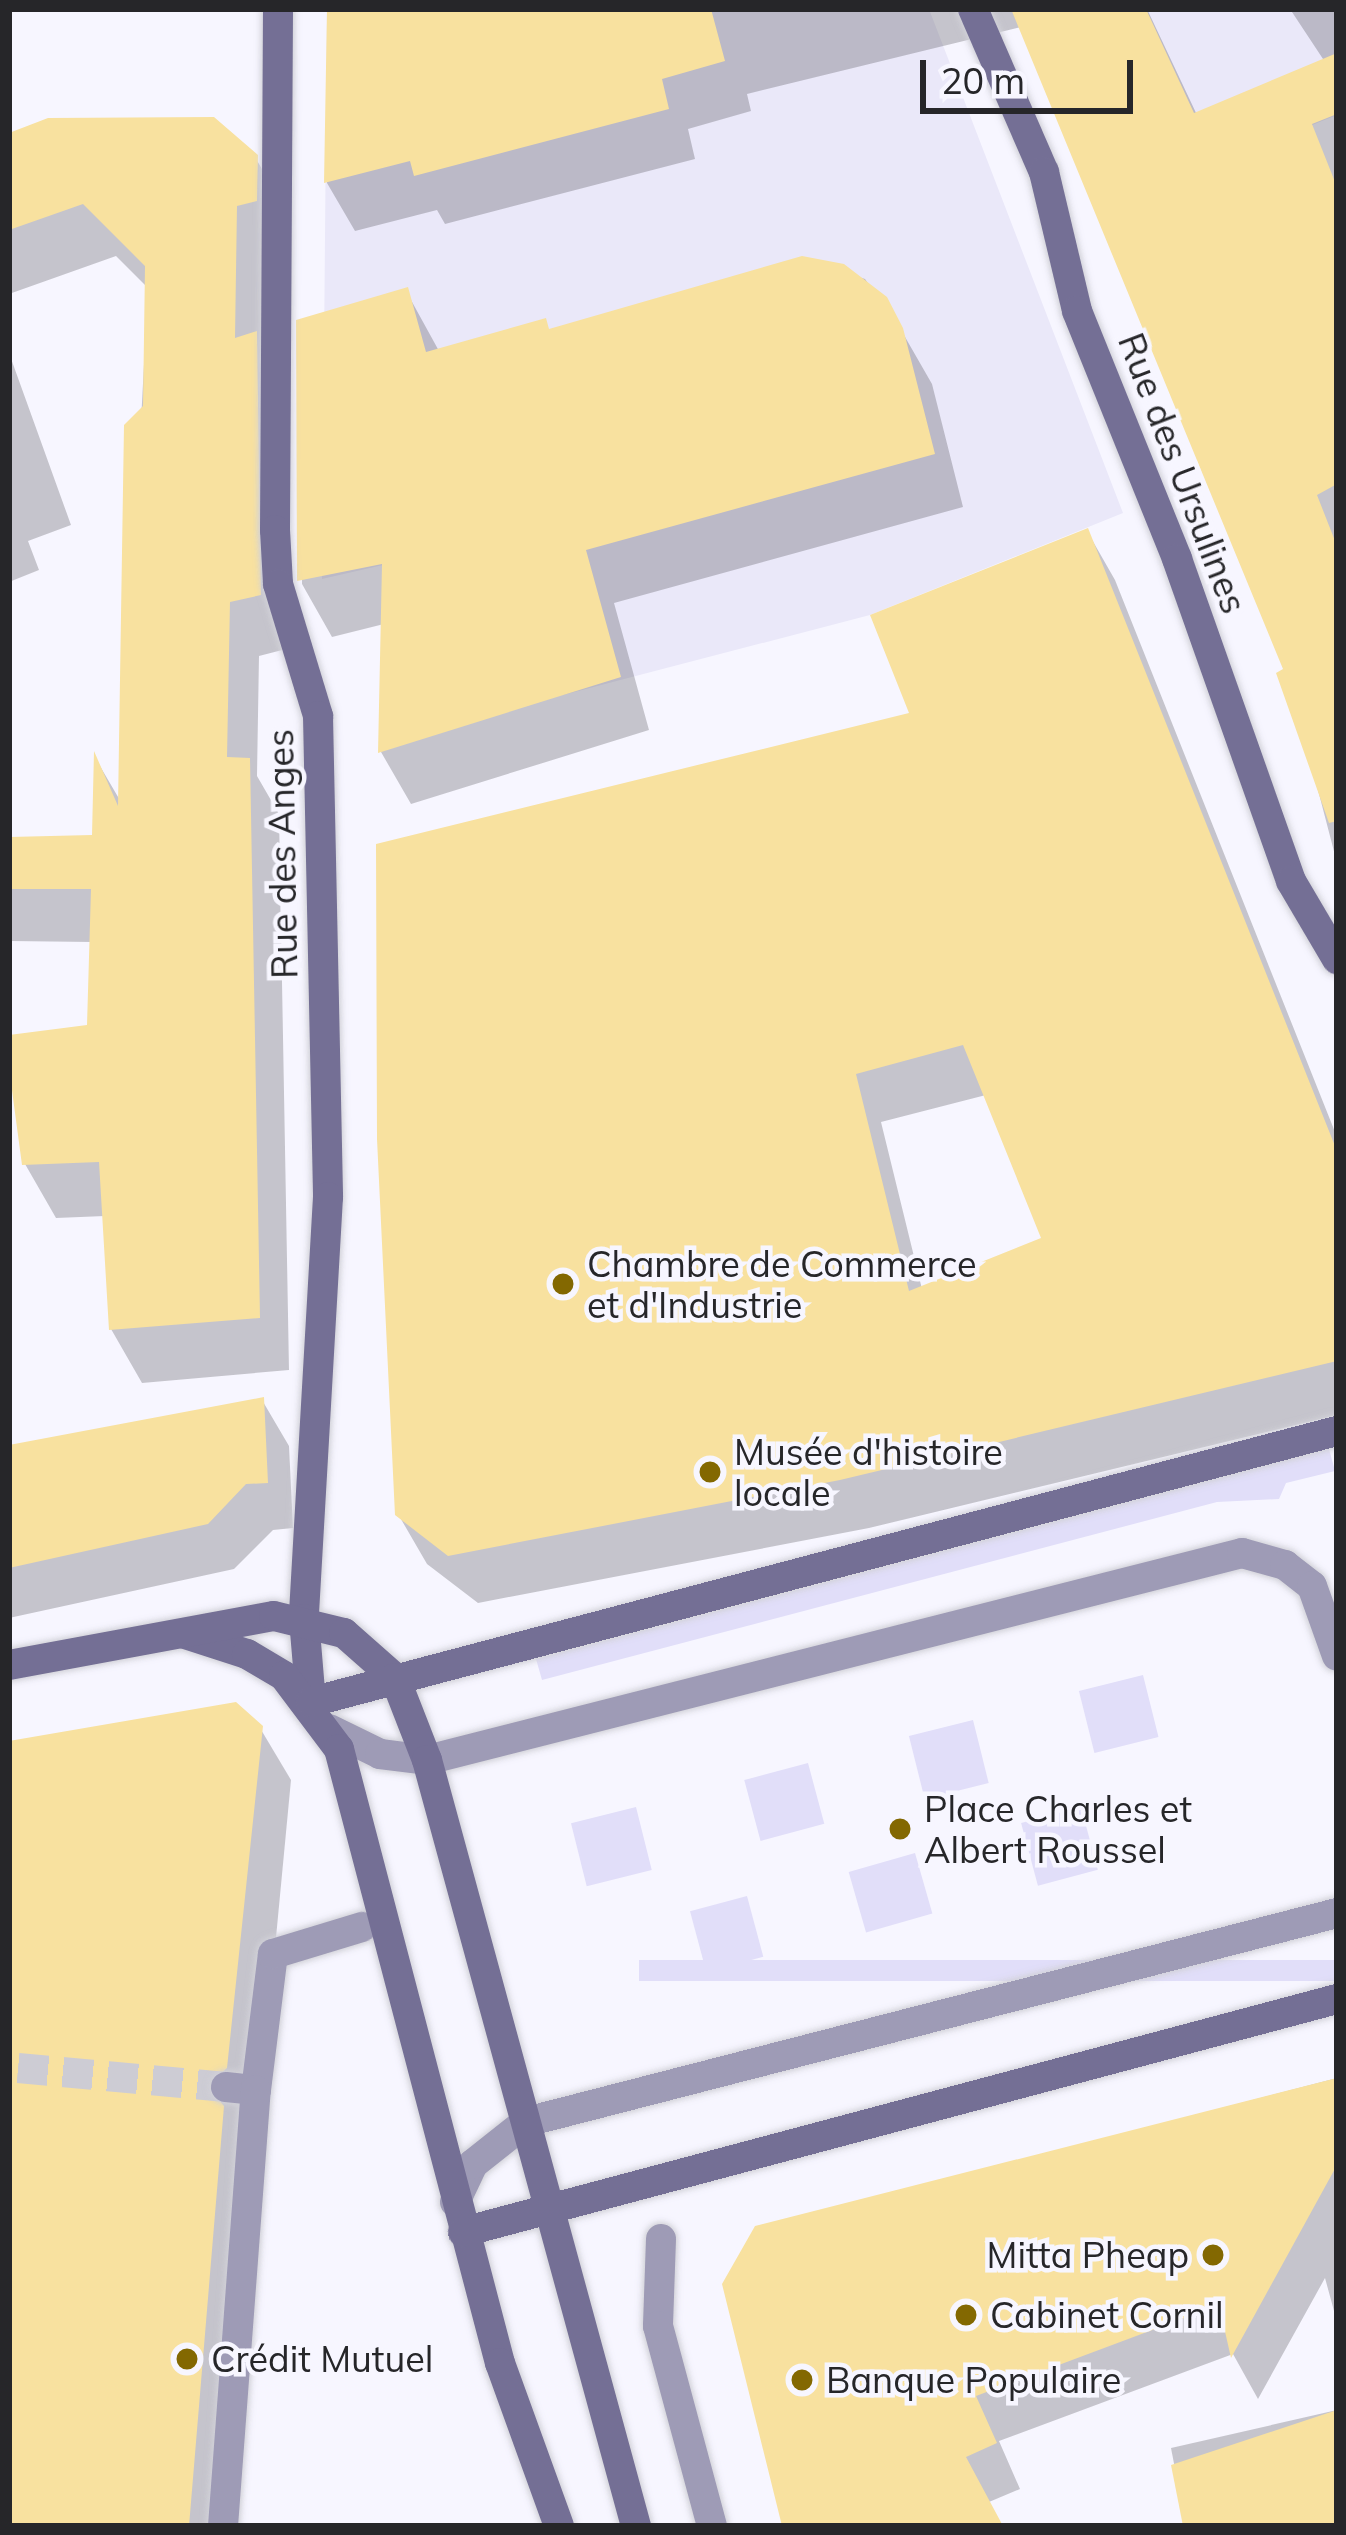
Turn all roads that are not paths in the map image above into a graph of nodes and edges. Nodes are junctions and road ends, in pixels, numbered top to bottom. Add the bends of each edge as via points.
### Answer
1 (278, 9) edge
2 (973, 9) edge
3 (1337, 958) edge
4 (1337, 1431) edge
5 (304, 1619) junction
6 (185, 1634) junction
7 (1337, 1656) edge
8 (9, 1665) edge
9 (395, 1678) junction
10 (310, 1702) junction
11 (329, 1729) junction
12 (427, 1760) junction
13 (1337, 1913) edge
14 (362, 1928) dead end
15 (1337, 2000) edge
16 (526, 2122) junction
17 (550, 2207) junction
18 (459, 2217) junction
19 (661, 2239) dead end
20 (223, 2526) edge
21 (559, 2526) edge
22 (636, 2526) edge
23 (712, 2526) edge

1 - 5 main road, Rue des Anges via 275,530 278,584 318,716 328,1197
2 - 3 main road, Rue des Ursulines via 1044,172 1077,311 1171,542 1291,881
4 - 9 main road
5 - 6 main road via 251,1618
5 - 9 main road via 353,1638
5 - 10 main road, Rue des Anges
6 - 8 main road
6 - 10 main road via 260,1660
7 - 12 street via 1320,1597 1299,1574 1256,1555 1226,1555
9 - 10 main road
9 - 12 main road
10 - 11 main road
11 - 12 street via 380,1754
11 - 18 main road via 348,1773
12 - 16 main road
13 - 16 street
14 - 20 street via 273,1954 241,2088
15 - 17 main road
16 - 17 main road
16 - 18 street via 473,2164
17 - 18 main road
17 - 22 main road
18 - 21 main road via 515,2418
19 - 23 street via 658,2326

